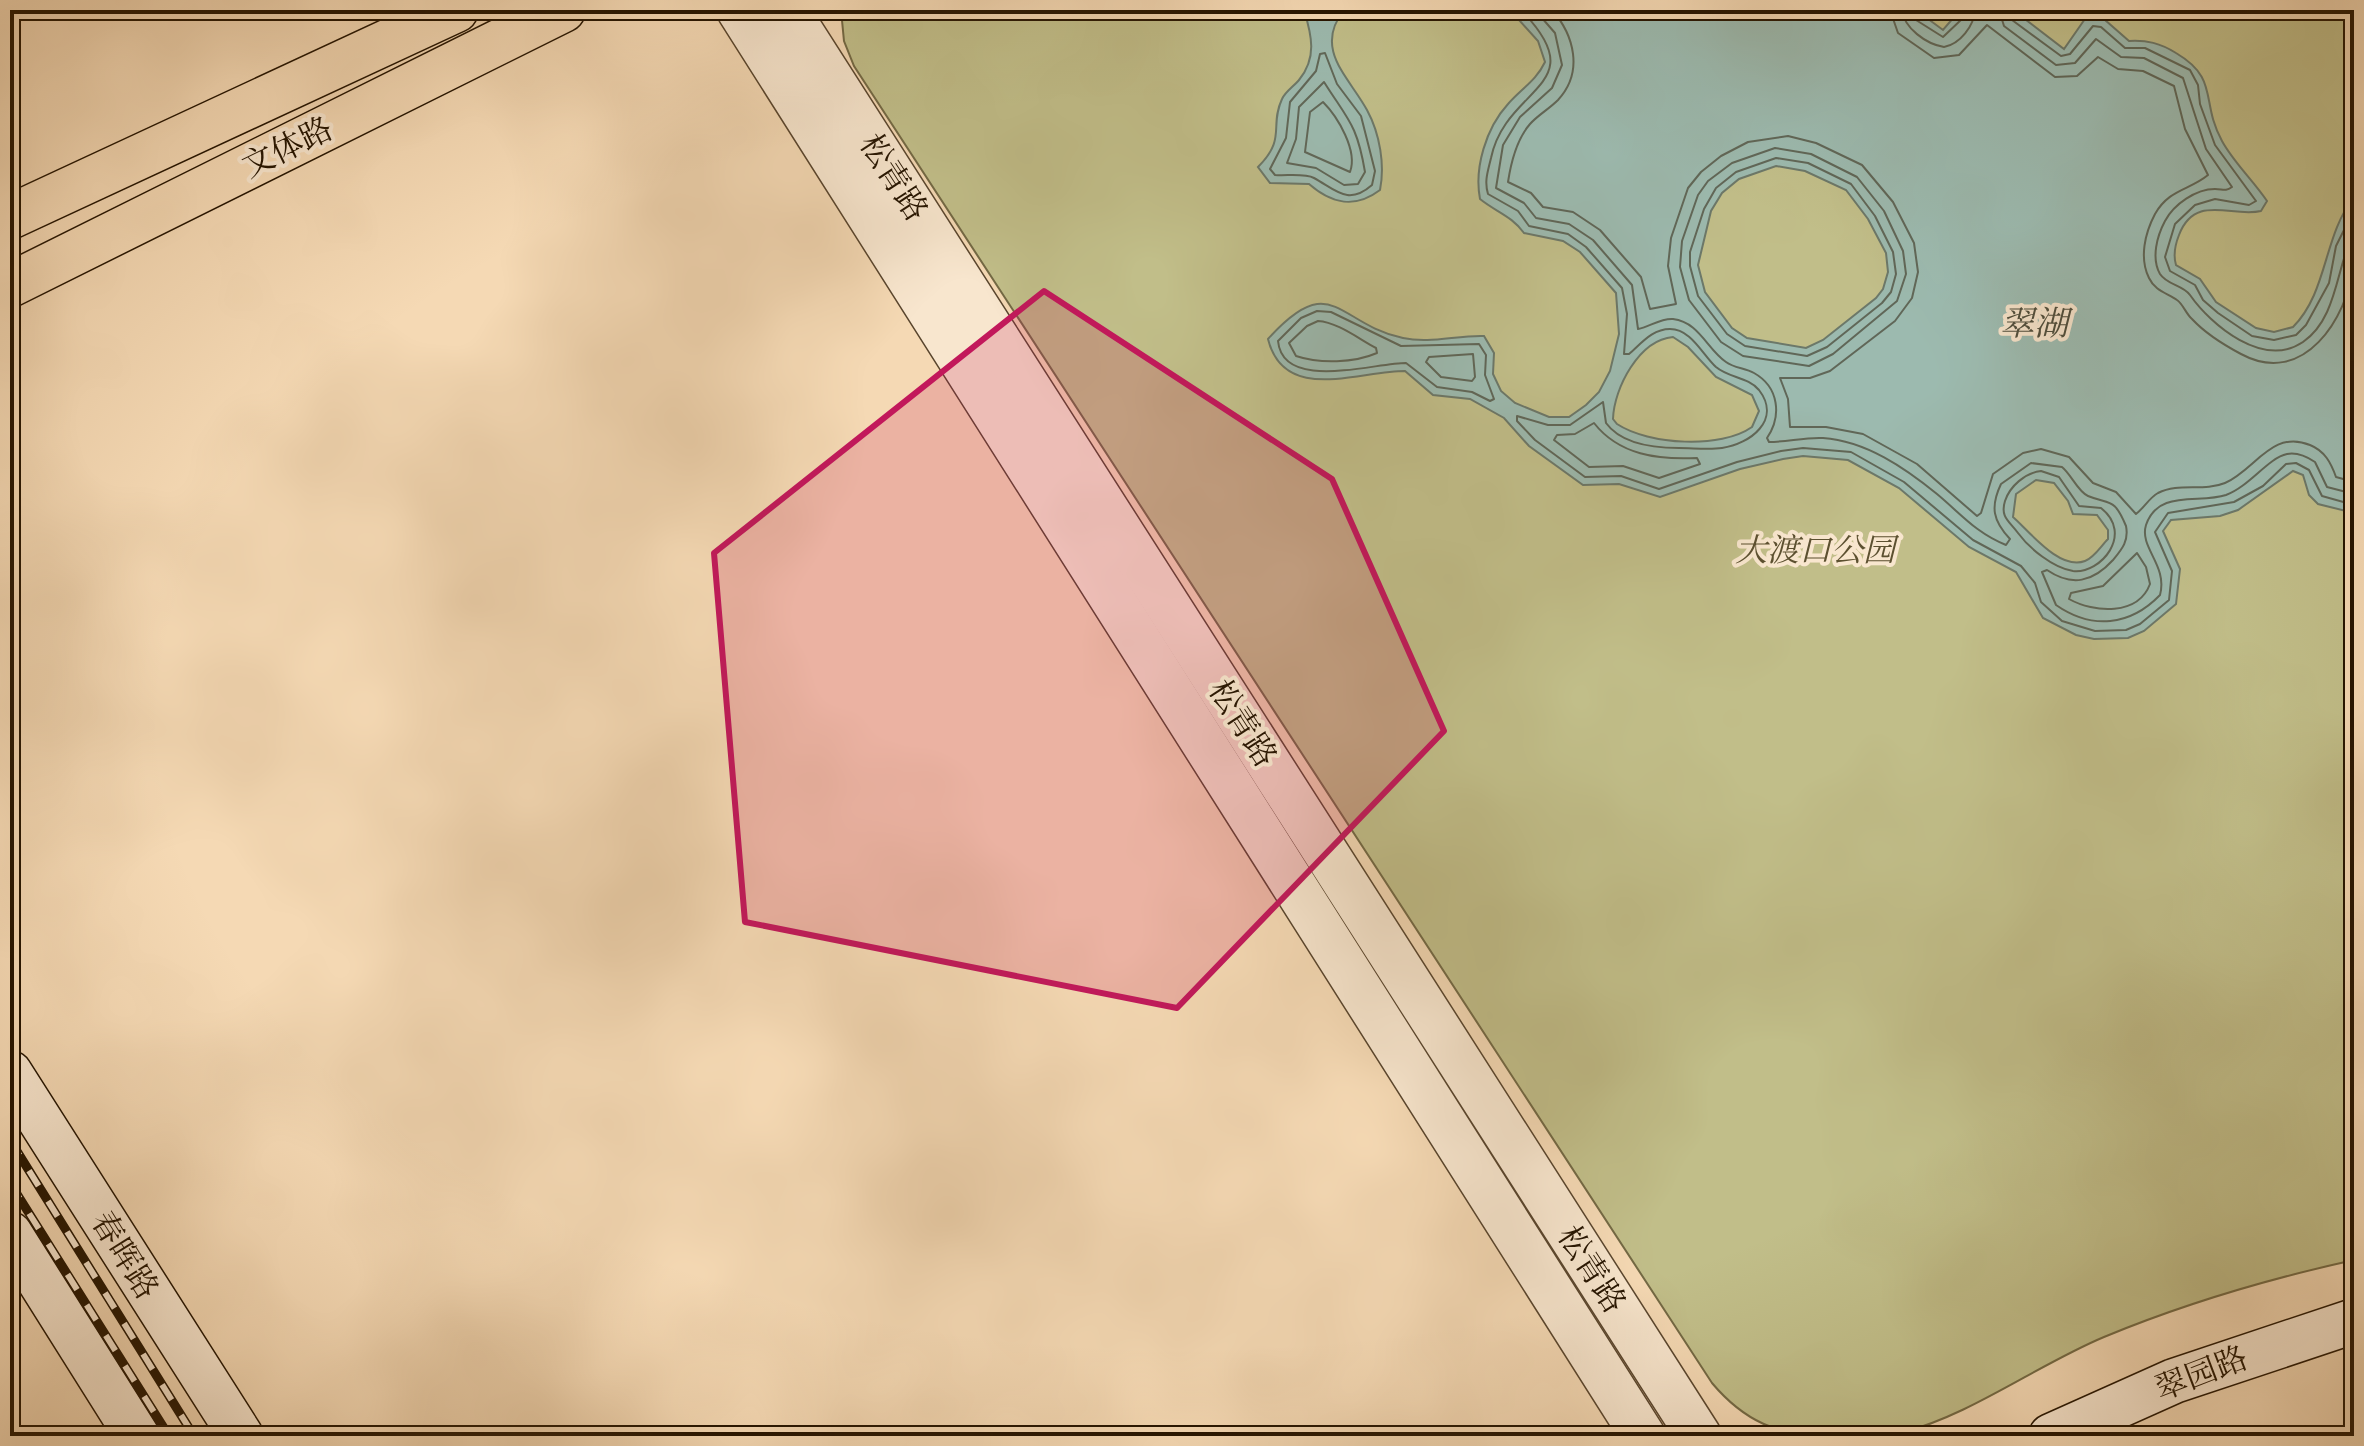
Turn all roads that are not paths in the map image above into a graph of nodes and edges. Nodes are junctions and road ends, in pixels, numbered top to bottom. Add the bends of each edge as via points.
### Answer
1 (456, 10) edge
2 (563, 10) edge
3 (739, 10) edge
4 (787, 10) edge
5 (10, 217) edge
6 (10, 285) edge
7 (10, 1073) edge
8 (10, 1234) edge
9 (2354, 1321) edge
10 (137, 1436) edge
11 (241, 1436) edge
12 (1643, 1436) edge
13 (1699, 1436) edge
14 (2051, 1436) edge

1 - 5 main road, 文体路
2 - 6 main road, 文体路
3 - 12 street, 松青路
4 - 13 street, 松青路
7 - 11 street, 春晖路
8 - 10 street
9 - 14 street, 翠园路 via 2174,1381

